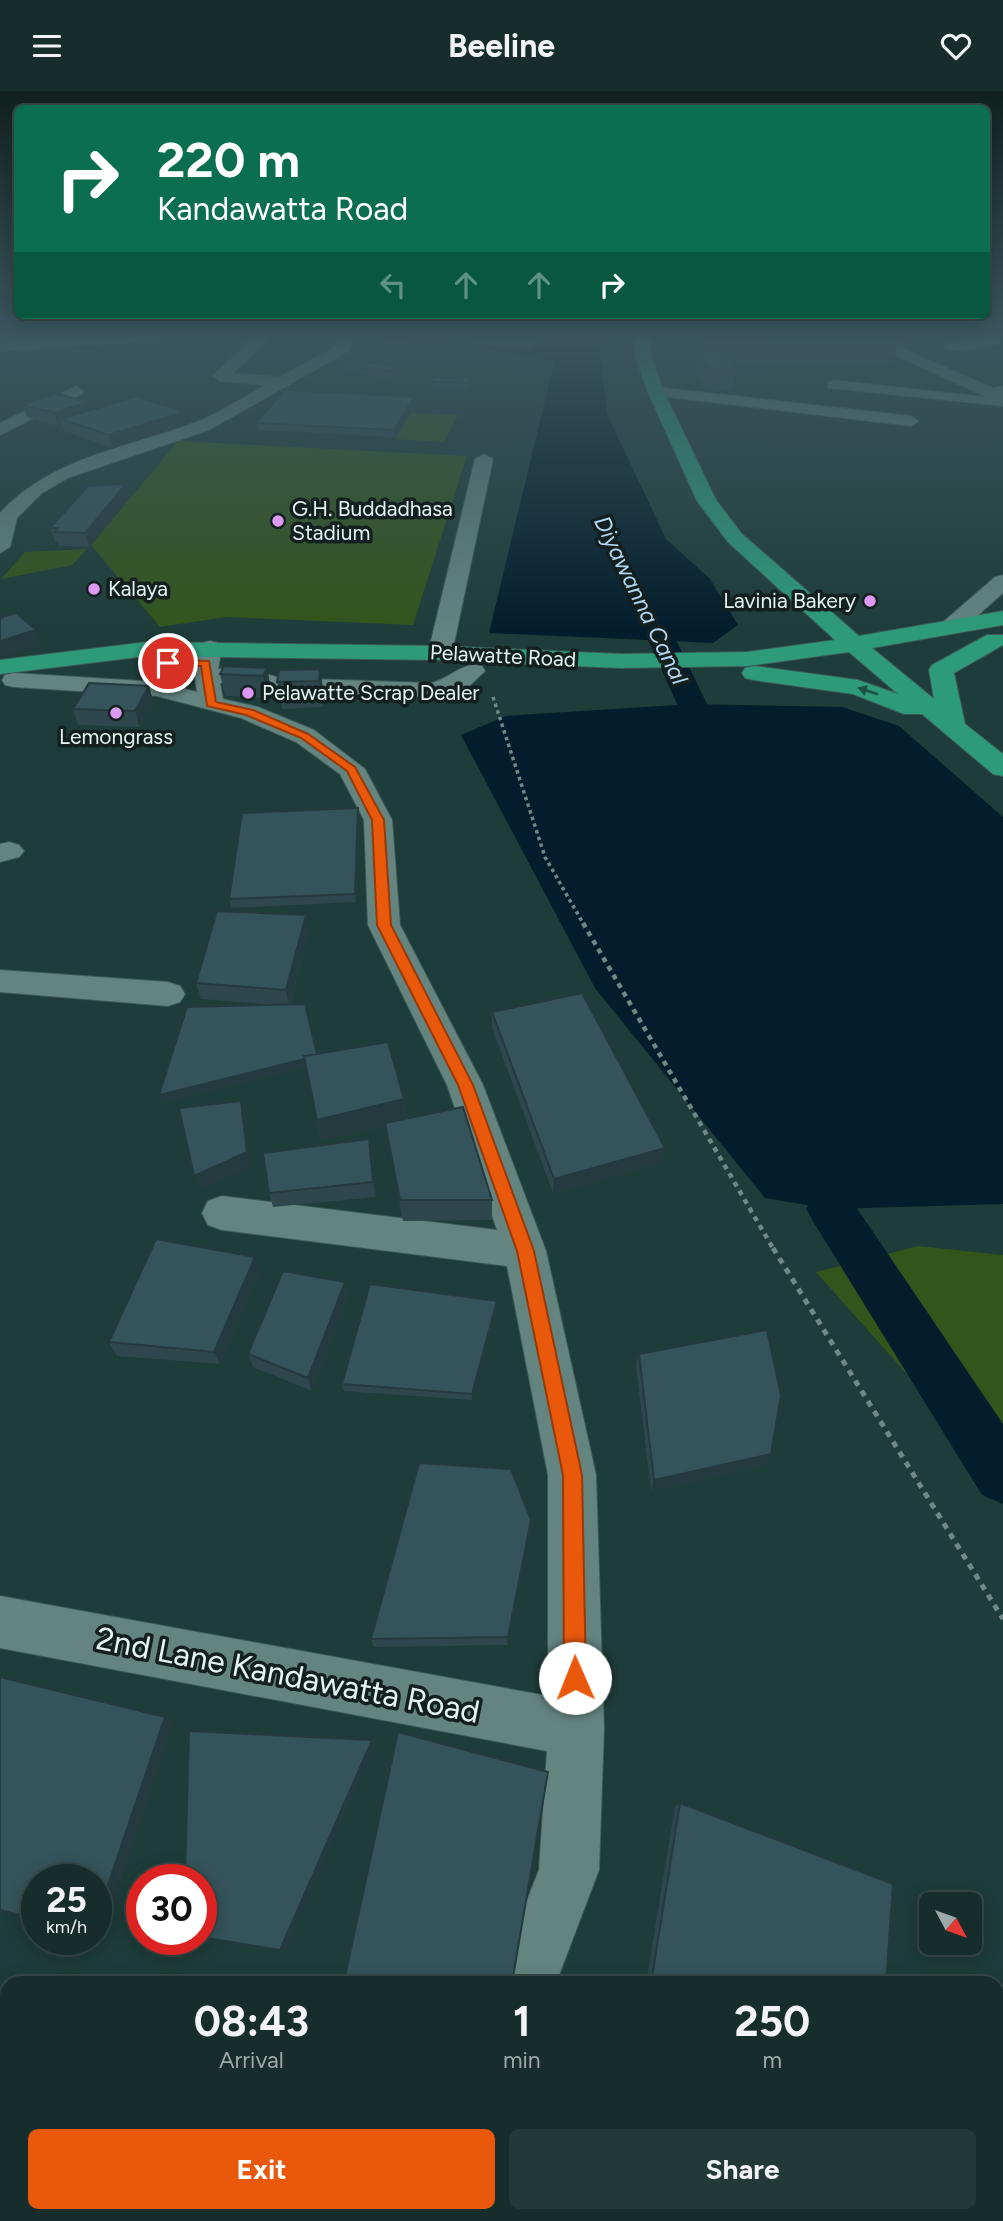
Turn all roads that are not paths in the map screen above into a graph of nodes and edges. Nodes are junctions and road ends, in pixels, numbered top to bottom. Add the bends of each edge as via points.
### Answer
1 (181, 433) edge
2 (675, 433) edge
3 (484, 459) dead end
4 (25, 539) dead end
5 (1, 544) edge
6 (1003, 582) edge
7 (846, 609) dead end
8 (790, 613) junction
9 (880, 618) dead end
10 (945, 628) junction
11 (1000, 632) edge
12 (855, 644) junction
13 (440, 653) junction
14 (874, 662) junction
15 (745, 666) junction
16 (223, 668) junction
17 (622, 669) junction
18 (483, 671) joint
19 (5, 677) edge
20 (953, 728) junction
21 (1003, 768) edge
22 (0, 981) edge
23 (168, 993) dead end
24 (222, 1213) dead end
25 (525, 1251) junction
26 (0, 1622) edge
27 (576, 1729) junction
28 (528, 1976) edge

1 - 5 street via 61,474 36,489 8,516
2 - 8 main road via 707,501
3 - 13 street
4 - 5 street
6 - 10 street
7 - 8 main road
8 - 12 main road
8 - 15 main road via 778,646
9 - 10 main road
10 - 11 main road, Pelawatte Road
10 - 12 main road, Pelawatte Road
11 - 14 main road, Pelawatte Road
11 - 20 main road via 941,670
12 - 14 main road
12 - 15 main road, Pelawatte Road
13 - 16 main road, Pelawatte Road
13 - 17 main road, Pelawatte Road
14 - 15 main road, Pelawatte Road
14 - 20 main road
15 - 17 main road, Pelawatte Road
20 -> 15 main road via 858,687
16 - 18 street via 278,685 432,690
16 - 19 main road, Pelawatte Road via 149,664
16 - 19 street via 158,689
16 - 25 street via 249,712 304,736 351,769 378,820 384,925 465,1085
17 - 18 main road, Pelawatte Road
20 - 21 main road
22 - 23 street
24 - 25 street
25 - 27 street via 572,1475
26 - 27 street, 2nd Lane Kandawatta Road
27 - 28 street via 569,1870

